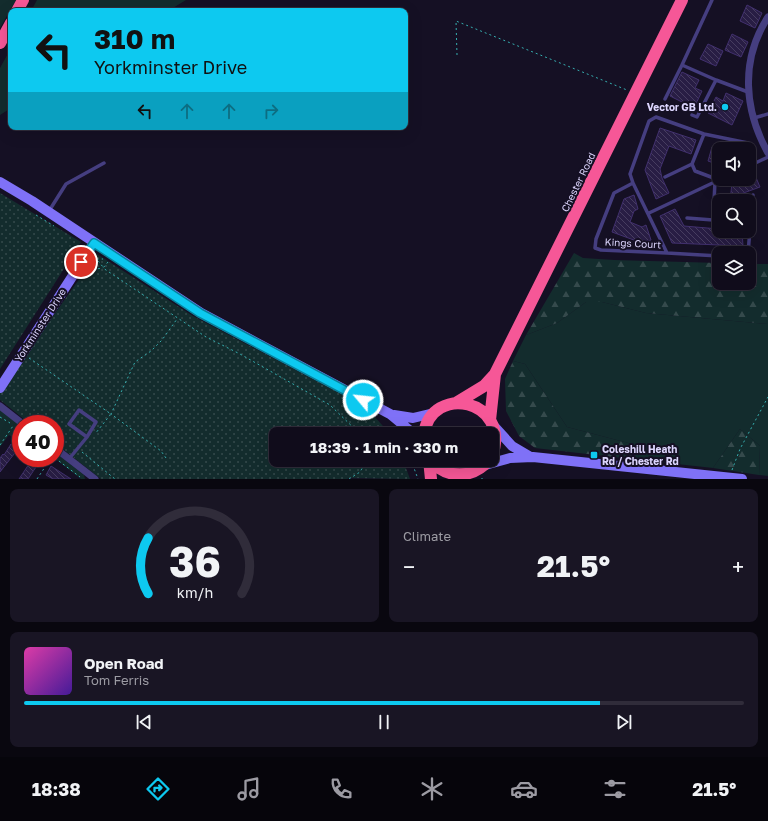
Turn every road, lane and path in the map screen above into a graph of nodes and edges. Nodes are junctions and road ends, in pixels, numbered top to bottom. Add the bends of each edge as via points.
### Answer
1 (682, 0) edge
2 (712, 0) edge
3 (768, 17) edge
4 (8, 28) edge
5 (0, 43) edge
6 (457, 55) dead end
7 (682, 65) junction
8 (716, 80) junction
9 (748, 92) junction
10 (636, 93) junction
11 (666, 99) dead end
12 (692, 114) dead end
13 (768, 114) edge
14 (753, 119) junction
15 (704, 134) junction
16 (743, 142) edge
17 (768, 153) edge
18 (768, 156) edge
19 (756, 162) edge
20 (104, 163) dead end
21 (692, 164) junction
22 (665, 177) dead end
23 (712, 178) edge
24 (0, 182) edge
25 (633, 183) junction
26 (712, 183) edge
27 (34, 212) dead end
28 (48, 212) junction
29 (648, 213) junction
30 (687, 218) dead end
31 (712, 220) edge
32 (58, 229) dead end
33 (92, 246) junction
34 (667, 253) junction
35 (712, 256) edge
36 (96, 259) junction
37 (103, 268) junction
38 (87, 270) dead end
39 (177, 319) junction
40 (28, 358) dead end
41 (495, 374) junction
42 (0, 388) edge
43 (768, 397) edge
44 (456, 403) junction
45 (0, 406) edge
46 (434, 413) junction
47 (111, 414) junction
48 (390, 414) junction
49 (0, 417) edge
50 (12, 418) edge
51 (492, 423) junction
52 (12, 425) edge
53 (353, 427) edge
54 (406, 427) edge
55 (426, 427) edge
56 (493, 427) edge
57 (12, 429) edge
58 (94, 436) dead end
59 (86, 437) junction
60 (0, 445) edge
61 (81, 451) dead end
62 (64, 455) edge
63 (533, 457) junction
64 (166, 458) dead end
65 (69, 459) junction
66 (499, 459) edge
67 (64, 465) edge
68 (45, 467) edge
69 (363, 467) edge
70 (414, 467) edge
71 (430, 467) edge
72 (437, 467) edge
73 (482, 467) edge
74 (471, 478) edge
75 (729, 478) junction
76 (37, 479) edge
77 (83, 479) edge
78 (94, 479) edge
79 (115, 479) edge
80 (349, 479) edge
81 (418, 479) edge
82 (431, 479) edge
83 (485, 479) edge
84 (742, 479) edge

1 - 10 highway, Chester Road
2 - 7 lane
3 - 9 street via 751,56
4 - 5 highway
6 - 10 path via 456,21
7 - 8 lane
7 - 11 lane
8 - 9 lane
8 - 12 lane via 697,117
9 - 14 street
10 - 41 highway, Chester Road
13 - 14 lane
14 - 17 street
15 - 16 lane
15 - 21 lane
15 - 25 lane via 656,117 649,121 630,174
18 - 19 lane
20 - 28 lane via 66,184
21 - 22 lane
21 - 23 lane via 695,171
24 - 28 street
25 - 29 lane, Kings Court
25 - 34 lane, Kings Court via 614,193 595,248
26 - 29 lane
27 - 32 path
28 - 33 street
29 - 34 lane, Kings Court
30 - 31 lane
33 - 36 path
33 - 42 street, Yorkminster Drive
33 - 48 street via 200,313
34 - 35 lane
36 - 37 path
36 - 37 path via 110,261
36 - 38 path
37 - 39 path
39 - 47 path via 162,340 135,362
39 - 53 path via 330,405
40 - 47 path
41 - 44 highway, Chester Road via 484,386
41 - 51 highway, Chester Road
43 - 75 path via 740,449
44 - 46 highway, Chester Road via 444,406
44 - 51 highway via 476,407 484,412
45 - 50 street
46 - 48 street via 414,418
46 - 55 highway
47 - 58 path
47 - 64 path via 161,451
48 - 54 street
49 - 52 path
51 - 56 highway, Chester Road
51 - 63 street via 512,446
57 - 60 path
59 - 59 lane via 69,424 79,410 96,422
59 - 65 lane
61 - 79 path
62 - 65 street
63 - 66 street
63 - 75 street
65 - 78 street
67 - 77 path
68 - 76 path
69 - 80 path
70 - 81 path
71 - 82 highway
72 - 74 highway via 451,475
73 - 74 highway
74 - 83 path
75 - 84 street

